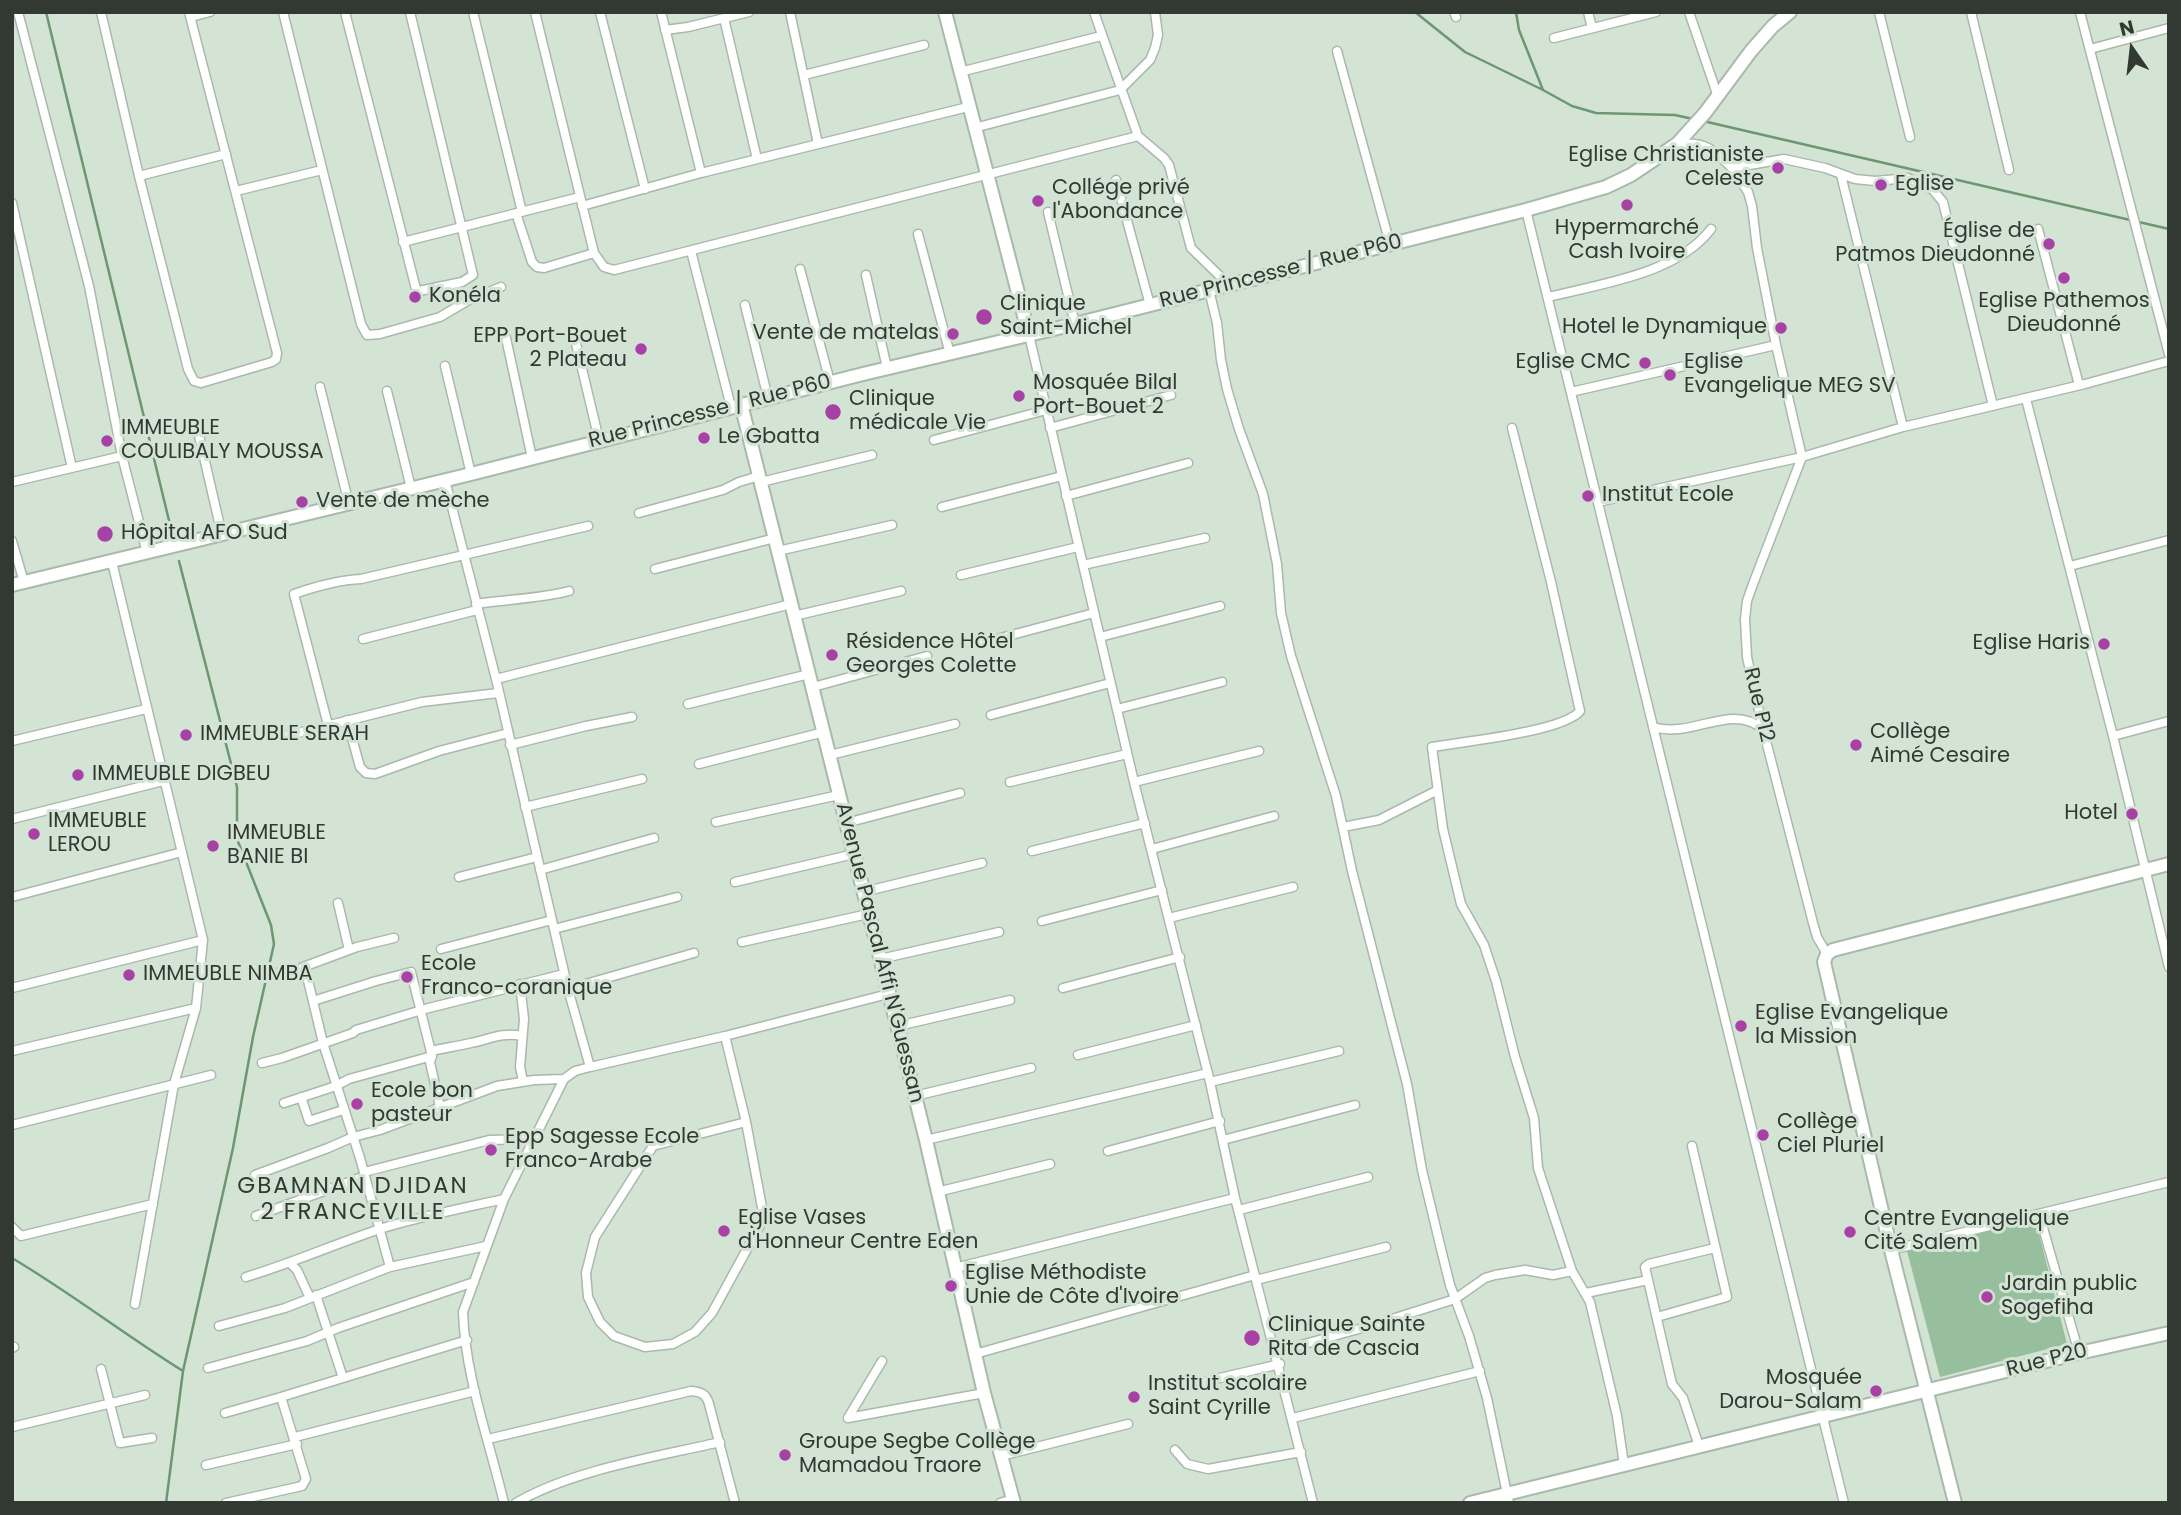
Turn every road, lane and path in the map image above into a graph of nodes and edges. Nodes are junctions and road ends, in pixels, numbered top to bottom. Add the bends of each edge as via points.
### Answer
1 (18, 12) edge
2 (101, 12) edge
3 (210, 12) edge
4 (283, 12) edge
5 (345, 12) edge
6 (410, 12) edge
7 (473, 12) edge
8 (535, 12) edge
9 (600, 12) edge
10 (661, 12) edge
11 (749, 12) edge
12 (790, 12) edge
13 (945, 12) edge
14 (1094, 12) edge
15 (1155, 12) edge
16 (1588, 12) edge
17 (1656, 12) edge
18 (1689, 12) edge
19 (1790, 12) edge
20 (1879, 12) edge
21 (1970, 12) edge
22 (2080, 12) edge
23 (190, 15) edge
24 (724, 18) junction
25 (1592, 28) junction
26 (2169, 28) edge
27 (665, 30) junction
28 (1101, 36) junction
29 (1554, 37) dead end
30 (924, 45) dead end
31 (2090, 50) junction
32 (1337, 51) dead end
33 (960, 72) junction
34 (804, 75) junction
35 (1120, 90) junction
36 (1717, 94) junction
37 (968, 107) junction
38 (974, 128) junction
39 (1138, 136) junction
40 (1910, 137) dead end
41 (818, 144) junction
42 (1678, 144) junction
43 (226, 154) junction
44 (757, 159) junction
45 (1732, 168) junction
46 (322, 170) junction
47 (2009, 170) dead end
48 (701, 173) junction
49 (986, 174) junction
50 (1841, 175) junction
51 (139, 176) junction
52 (1116, 180) dead end
53 (645, 189) junction
54 (236, 191) junction
55 (12, 202) edge
56 (581, 202) junction
57 (1527, 210) junction
58 (1048, 212) dead end
59 (519, 213) junction
60 (463, 226) junction
61 (1711, 229) dead end
62 (2039, 229) dead end
63 (918, 234) dead end
64 (403, 242) junction
65 (1390, 244) junction
66 (691, 251) junction
67 (594, 253) junction
68 (800, 269) dead end
69 (866, 275) dead end
70 (1229, 285) junction
71 (501, 287) dead end
72 (1209, 290) junction
73 (1548, 297) junction
74 (745, 305) dead end
75 (1150, 305) junction
76 (1075, 324) junction
77 (573, 331) dead end
78 (1029, 335) junction
79 (506, 338) dead end
80 (1776, 345) junction
81 (950, 354) junction
82 (2169, 354) edge
83 (2169, 361) edge
84 (445, 366) dead end
85 (887, 368) junction
86 (830, 382) junction
87 (2079, 385) junction
88 (320, 387) dead end
89 (387, 391) dead end
90 (1571, 392) junction
91 (1171, 395) dead end
92 (768, 398) junction
93 (2026, 399) junction
94 (736, 406) junction
95 (1993, 406) junction
96 (1046, 410) junction
97 (197, 427) dead end
98 (1903, 427) junction
99 (1050, 428) junction
100 (1512, 428) dead end
101 (599, 440) junction
102 (934, 440) dead end
103 (872, 455) dead end
104 (122, 456) junction
105 (532, 457) junction
106 (1802, 457) junction
107 (1188, 463) dead end
108 (72, 468) junction
109 (471, 474) junction
110 (1062, 476) junction
111 (760, 479) junction
112 (445, 480) junction
113 (12, 482) edge
114 (411, 488) junction
115 (1066, 496) junction
116 (1598, 502) junction
117 (349, 503) junction
118 (942, 507) dead end
119 (639, 513) dead end
120 (892, 525) dead end
121 (588, 526) dead end
122 (222, 535) junction
123 (775, 538) junction
124 (1205, 538) dead end
125 (2169, 540) edge
126 (12, 541) edge
127 (1078, 547) junction
128 (778, 551) junction
129 (147, 553) junction
130 (464, 556) junction
131 (112, 562) junction
132 (1083, 565) junction
133 (2070, 566) junction
134 (655, 569) dead end
135 (961, 575) dead end
136 (18, 584) edge
137 (569, 590) dead end
138 (901, 592) dead end
139 (1220, 606) dead end
140 (477, 607) junction
141 (793, 610) junction
142 (1094, 612) junction
143 (1100, 638) junction
144 (363, 639) dead end
145 (978, 643) dead end
146 (927, 656) dead end
147 (496, 679) junction
148 (811, 681) junction
149 (1223, 682) dead end
150 (1110, 683) junction
151 (498, 693) junction
152 (688, 704) dead end
153 (146, 709) junction
154 (1117, 709) junction
155 (991, 715) dead end
156 (632, 717) dead end
157 (346, 720) junction
158 (2169, 721) edge
159 (955, 724) dead end
160 (328, 725) junction
161 (1653, 727) junction
162 (1763, 729) junction
163 (824, 732) junction
164 (508, 733) junction
165 (2113, 736) junction
166 (282, 737) dead end
167 (12, 741) edge
168 (510, 745) junction
169 (1259, 751) dead end
170 (1127, 754) junction
171 (830, 755) junction
172 (699, 764) dead end
173 (642, 779) dead end
174 (163, 781) junction
175 (1010, 782) dead end
176 (1134, 782) junction
177 (1436, 791) junction
178 (960, 793) dead end
179 (839, 795) junction
180 (525, 807) junction
181 (1274, 816) dead end
182 (12, 819) edge
183 (716, 822) dead end
184 (1145, 822) junction
185 (846, 823) junction
186 (1343, 827) junction
187 (654, 838) dead end
188 (1152, 849) junction
189 (1032, 851) dead end
190 (182, 852) junction
191 (854, 854) junction
192 (537, 857) junction
193 (982, 863) dead end
194 (2169, 864) edge
195 (540, 870) junction
196 (2144, 870) junction
197 (459, 877) dead end
198 (735, 882) dead end
199 (1293, 887) dead end
200 (1162, 890) junction
201 (863, 892) junction
202 (12, 897) edge
203 (677, 897) dead end
204 (338, 903) dead end
205 (868, 914) junction
206 (1169, 918) junction
207 (552, 920) junction
208 (1042, 921) dead end
209 (554, 929) junction
210 (999, 932) dead end
211 (394, 937) dead end
212 (203, 940) junction
213 (742, 942) dead end
214 (441, 949) dead end
215 (349, 950) junction
216 (694, 953) dead end
217 (1827, 954) junction
218 (1180, 957) junction
219 (880, 959) junction
220 (2169, 967) edge
221 (303, 969) junction
222 (273, 974) dead end
223 (564, 974) junction
224 (520, 984) junction
225 (12, 988) edge
226 (1063, 988) dead end
227 (568, 989) junction
228 (888, 994) junction
229 (1010, 1000) dead end
230 (313, 1001) junction
231 (196, 1008) junction
232 (422, 1010) junction
233 (1196, 1025) junction
234 (898, 1027) junction
235 (522, 1036) junction
236 (725, 1036) junction
237 (323, 1043) junction
238 (12, 1051) edge
239 (1339, 1051) dead end
240 (432, 1054) junction
241 (1078, 1055) dead end
242 (262, 1063) dead end
243 (590, 1067) junction
244 (1031, 1068) dead end
245 (211, 1075) dead end
246 (1209, 1078) junction
247 (564, 1079) junction
248 (523, 1081) junction
249 (174, 1084) junction
250 (336, 1086) junction
251 (915, 1096) junction
252 (301, 1097) junction
253 (284, 1103) dead end
254 (1355, 1105) dead end
255 (440, 1107) junction
256 (343, 1110) junction
257 (1220, 1121) junction
258 (746, 1122) junction
259 (12, 1125) edge
260 (353, 1137) junction
261 (533, 1139) junction
262 (926, 1140) junction
263 (1223, 1140) junction
264 (1692, 1146) dead end
265 (1108, 1151) dead end
266 (1050, 1164) dead end
267 (364, 1174) junction
268 (255, 1175) dead end
269 (1368, 1177) dead end
270 (2169, 1182) edge
271 (937, 1192) junction
272 (1235, 1198) junction
273 (504, 1199) junction
274 (153, 1205) junction
275 (1238, 1210) junction
276 (2039, 1214) junction
277 (256, 1216) dead end
278 (12, 1227) edge
279 (381, 1229) junction
280 (486, 1246) junction
281 (1386, 1247) dead end
282 (1715, 1248) junction
283 (1891, 1250) junction
284 (291, 1264) junction
285 (390, 1267) junction
286 (954, 1268) junction
287 (1572, 1271) junction
288 (246, 1277) dead end
289 (1256, 1277) junction
290 (1647, 1280) junction
291 (474, 1282) junction
292 (1586, 1293) junction
293 (313, 1296) junction
294 (1455, 1299) junction
295 (135, 1304) dead end
296 (1657, 1317) junction
297 (219, 1326) dead end
298 (328, 1332) junction
299 (2169, 1333) edge
300 (467, 1340) junction
301 (1276, 1352) junction
302 (2079, 1353) junction
303 (975, 1354) junction
304 (882, 1361) dead end
305 (1280, 1364) junction
306 (208, 1368) dead end
307 (101, 1369) dead end
308 (1479, 1371) junction
309 (343, 1378) junction
310 (1181, 1387) dead end
311 (475, 1391) junction
312 (1925, 1391) junction
313 (984, 1393) junction
314 (145, 1395) dead end
315 (281, 1397) junction
316 (108, 1404) junction
317 (225, 1413) dead end
318 (1822, 1417) junction
319 (1293, 1418) junction
320 (1128, 1424) dead end
321 (12, 1427) edge
322 (152, 1437) dead end
323 (488, 1439) junction
324 (296, 1440) junction
325 (719, 1442) junction
326 (1699, 1446) junction
327 (1175, 1450) dead end
328 (1301, 1452) junction
329 (1001, 1456) junction
330 (206, 1465) dead end
331 (1623, 1465) junction
332 (1508, 1498) edge
333 (1009, 1502) edge
334 (226, 1503) edge
335 (505, 1503) edge
336 (516, 1503) edge
337 (735, 1503) edge
338 (1313, 1503) edge
339 (1470, 1503) edge
340 (1844, 1503) edge
341 (1955, 1503) edge

1 - 104 street via 89,286
2 - 51 street
3 - 23 street
4 - 46 street
5 - 64 street
6 - 60 street
7 - 59 street
8 - 56 street
9 - 53 street
10 - 27 street
11 - 24 street
12 - 34 street
13 - 33 street
14 - 28 street
15 - 35 street via 1155,48 1143,68
16 - 25 street
17 - 25 street
18 - 36 street
19 - 36 street, Rue Princesse / Rue P60
20 - 40 street
21 - 47 street
22 - 31 street
23 - 43 street
24 - 27 street
24 - 44 street
25 - 29 street
26 - 31 street
27 - 48 street
28 - 33 street
28 - 35 street
30 - 34 street
31 - 82 street
32 - 65 street
33 - 37 street
34 - 41 street
35 - 38 street
35 - 39 street
36 - 42 street, Rue Princesse / Rue P60
37 - 38 street
37 - 41 street
38 - 49 street
39 - 49 street
39 - 70 street via 1169,165 1191,248
41 - 44 street
42 - 45 street via 1709,147
42 - 57 street, Rue Princesse / Rue P60 via 1606,187
43 - 51 street
43 - 54 street
44 - 48 street
45 - 50 street via 1784,159
45 - 80 street via 1752,206
46 - 54 street
46 - 71 street via 367,335 440,317
48 - 53 street
49 - 66 street
49 - 78 street
50 - 95 street via 1870,181 1908,178 1940,196
50 - 98 street
51 - 54 street via 191,376 201,383 276,359
52 - 75 street
53 - 56 street
55 - 108 street
56 - 59 street
56 - 67 street
57 - 65 street, Rue Princesse / Rue P60
57 - 73 street
58 - 76 street
59 - 60 street
59 - 67 street via 537,267
60 - 64 street
60 - 64 street via 473,275 462,282 416,289
61 - 73 street via 1696,246 1654,270
62 - 87 street
63 - 81 street
65 - 70 street, Rue Princesse / Rue P60
66 - 67 street via 614,270 604,267
66 - 94 street
68 - 86 street
69 - 85 street
70 - 72 street, Rue Princesse / Rue P60
72 - 75 street, Rue Princesse / Rue P60
72 - 186 street via 1227,390 1263,494 1291,656
73 - 90 street
74 - 92 street
75 - 76 street, Rue Princesse / Rue P60
76 - 78 street, Rue Princesse / Rue P60
77 - 101 street
78 - 81 street, Rue Princesse / Rue P60
78 - 96 street
79 - 105 street
80 - 90 street
80 - 106 street
81 - 85 street, Rue Princesse / Rue P60
83 - 87 street
84 - 109 street
85 - 86 street, Rue Princesse / Rue P60
86 - 92 street, Rue Princesse / Rue P60
87 - 93 street
88 - 117 street
89 - 114 street
90 - 116 street
91 - 99 street
92 - 94 street, Rue Princesse / Rue P60
93 - 95 street
93 - 133 street
94 - 101 street, Rue Princesse / Rue P60
94 - 111 street, Avenue Pascal Affi N'Guessan
95 - 98 street
96 - 99 street
96 - 102 street
97 - 122 street
98 - 106 street
99 - 110 street
100 - 177 street via 1580,712 1540,728 1432,747
101 - 105 street, Rue Princesse / Rue P60
103 - 111 street
104 - 108 street
104 - 129 street
105 - 109 street, Rue Princesse / Rue P60
106 - 116 street
106 - 162 street, Rue P12 via 1747,601 1746,647
107 - 115 street
108 - 113 street
109 - 112 street, Rue Princesse / Rue P60
110 - 115 street
110 - 118 street
111 - 119 street
111 - 123 street, Avenue Pascal Affi N'Guessan
112 - 114 street, Rue Princesse / Rue P60
112 - 130 street
114 - 117 street, Rue Princesse / Rue P60
115 - 127 street
116 - 161 street
117 - 122 street, Rue Princesse / Rue P60
120 - 128 street
121 - 130 street
122 - 129 street, Rue Princesse / Rue P60
123 - 128 street, Avenue Pascal Affi N'Guessan
123 - 134 street
124 - 132 street
125 - 133 street
126 - 136 street
127 - 132 street
127 - 135 street
128 - 141 street, Avenue Pascal Affi N'Guessan
129 - 131 street, Rue Princesse / Rue P60
130 - 140 street
130 - 160 street via 319,585 295,594
131 - 136 street, Rue Princesse / Rue P60
131 - 153 street
132 - 142 street
133 - 165 street
137 - 140 street
138 - 141 street
139 - 143 street
140 - 144 street
140 - 147 street
141 - 147 street
141 - 148 street, Avenue Pascal Affi N'Guessan
142 - 143 street
142 - 145 street
143 - 150 street
146 - 148 street
147 - 151 street
148 - 152 street
148 - 163 street, Avenue Pascal Affi N'Guessan
149 - 154 street
150 - 154 street
150 - 155 street
151 - 157 street via 422,702
151 - 164 street
153 - 167 street
153 - 174 street
154 - 170 street
156 - 168 street
157 - 160 street
157 - 164 street via 360,767 375,774
158 - 165 street
159 - 171 street
160 - 166 street
161 - 162 street via 1675,731 1740,717
161 - 318 street
162 - 217 street, Rue P12 via 1816,937
163 - 171 street, Avenue Pascal Affi N'Guessan
163 - 172 street
164 - 168 street
165 - 196 street
168 - 180 street
169 - 176 street
170 - 175 street
170 - 176 street
171 - 179 street, Avenue Pascal Affi N'Guessan
173 - 180 street
174 - 182 street
174 - 190 street
176 - 184 street
177 - 186 street via 1379,820
177 - 287 street via 1461,904 1484,944 1496,981 1534,1118 1538,1168
178 - 185 street
179 - 183 street
179 - 185 street, Avenue Pascal Affi N'Guessan
180 - 192 street
181 - 188 street
184 - 188 street
184 - 189 street
185 - 191 street, Avenue Pascal Affi N'Guessan
186 - 294 street via 1405,1073 1422,1170
187 - 195 street
188 - 200 street
190 - 202 street
190 - 212 street
191 - 198 street
191 - 201 street, Avenue Pascal Affi N'Guessan
192 - 195 street
192 - 197 street
193 - 201 street
194 - 196 street
195 - 207 street
196 - 217 street
196 - 220 street
199 - 206 street
200 - 206 street
200 - 208 street
201 - 205 street, Avenue Pascal Affi N'Guessan
203 - 209 street
204 - 215 street
205 - 213 street
205 - 219 street, Avenue Pascal Affi N'Guessan
206 - 218 street
207 - 209 street
207 - 214 street
209 - 223 street
210 - 219 street
211 - 215 street
212 - 225 street
212 - 231 street
215 - 221 street
216 - 227 street
217 - 283 street via 1825,968
218 - 226 street
218 - 233 street
219 - 228 street, Avenue Pascal Affi N'Guessan
221 - 222 street
221 - 230 street
223 - 224 street
223 - 227 street
224 - 232 street
224 - 235 street
227 - 243 street
228 - 234 street, Avenue Pascal Affi N'Guessan
228 - 236 street
229 - 234 street
230 - 232 street via 411,972
230 - 237 street
231 - 238 street
231 - 249 street
232 - 237 street
232 - 240 street
233 - 241 street
233 - 246 street
234 - 251 street, Avenue Pascal Affi N'Guessan
235 - 240 street via 508,1033
235 - 248 street
236 - 243 street
236 - 258 street
237 - 242 street
237 - 250 street
239 - 246 street
240 - 250 street
240 - 255 street
243 - 247 street
244 - 251 street
245 - 249 street
246 - 257 street
246 - 262 street
247 - 248 street
247 - 261 street
248 - 255 street
249 - 259 street
249 - 274 street
250 - 252 street
250 - 256 street
251 - 262 street, Avenue Pascal Affi N'Guessan
252 - 253 street
252 - 256 street via 309,1121
254 - 263 street
255 - 260 street
256 - 260 street
257 - 263 street
257 - 265 street
258 - 258 street via 764,1218 712,1312 695,1332 673,1344 645,1347 614,1336 600,1322 588,1297 586,1273 595,1237 653,1146
260 - 267 street
260 - 268 street
261 - 267 street via 489,1140
261 - 273 street
262 - 271 street, Avenue Pascal Affi N'Guessan
263 - 272 street
264 - 282 street
266 - 271 street
267 - 277 street
267 - 279 street
269 - 275 street
270 - 276 street
271 - 286 street, Avenue Pascal Affi N'Guessan
272 - 275 street
272 - 286 street
273 - 279 street
273 - 280 street
274 - 278 street via 21,1236
274 - 295 street
275 - 289 street
276 - 283 street
276 - 302 street
279 - 284 street
279 - 285 street
280 - 285 street
280 - 291 street
281 - 289 street
282 - 290 street via 1649,1264 1645,1267
282 - 296 street via 1727,1297
283 - 312 street
284 - 288 street
284 - 293 street
285 - 293 street
286 - 303 street, Avenue Pascal Affi N'Guessan
287 - 292 street
287 - 294 street via 1495,1275
289 - 301 street
289 - 303 street
290 - 292 street
290 - 296 street
291 - 298 street
291 - 300 street via 463,1312
292 - 331 street
293 - 297 street
293 - 298 street
294 - 301 street
294 - 308 street
296 - 326 street via 1672,1384 1683,1398
298 - 306 street via 274,1352
298 - 309 street
299 - 302 street, Rue P20
300 - 309 street
300 - 311 street
301 - 305 street
302 - 312 street, Rue P20
303 - 313 street, Avenue Pascal Affi N'Guessan
304 - 313 street via 848,1418
305 - 310 street
305 - 319 street
307 - 316 street
308 - 319 street
308 - 332 street
309 - 315 street
311 - 323 street
311 - 324 street
312 - 318 street, Rue P20
312 - 341 street
313 - 329 street, Avenue Pascal Affi N'Guessan
314 - 316 street
315 - 317 street
315 - 324 street
316 - 321 street
316 - 322 street via 120,1443
318 - 326 street, Rue P20
318 - 340 street
319 - 328 street
320 - 329 street
323 - 325 street via 691,1391 707,1396
323 - 335 street
324 - 330 street
324 - 334 street via 306,1479 302,1486
325 - 336 street via 576,1477
325 - 337 street
326 - 331 street, Rue P20
327 - 328 street via 1187,1464 1208,1469
328 - 338 street
329 - 333 street, Avenue Pascal Affi N'Guessan
331 - 332 street, Rue P20
332 - 339 street, Rue P20

